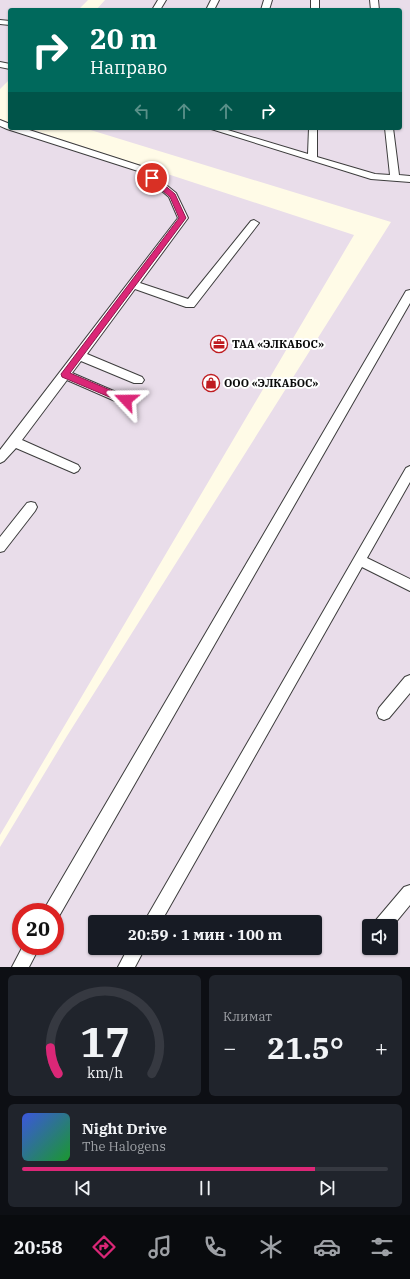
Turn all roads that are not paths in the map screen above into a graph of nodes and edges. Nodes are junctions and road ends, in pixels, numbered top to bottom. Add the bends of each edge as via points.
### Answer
1 (20, 130) edge
2 (313, 130) edge
3 (389, 130) edge
4 (236, 131) edge
5 (312, 158) junction
6 (395, 178) junction
7 (410, 179) edge
8 (254, 223) dead end
9 (133, 284) junction
10 (410, 294) edge
11 (79, 356) junction
12 (65, 374) junction
13 (138, 380) dead end
14 (126, 400) dead end
15 (14, 442) junction
16 (0, 458) edge
17 (74, 468) dead end
18 (410, 471) edge
19 (405, 491) edge
20 (31, 507) dead end
21 (0, 547) edge
22 (359, 560) junction
23 (410, 585) edge
24 (410, 682) edge
25 (384, 713) dead end
26 (410, 893) edge
27 (57, 903) edge
28 (156, 915) edge
29 (388, 919) edge
30 (27, 955) edge
31 (133, 955) edge
32 (20, 967) edge
33 (126, 967) edge

1 - 9 lane via 141,169 173,195 182,218
2 - 5 lane
3 - 6 lane
4 - 5 lane
5 - 6 lane via 374,177
6 - 7 lane
8 - 9 lane via 190,304
9 - 11 lane
10 - 27 lane
11 - 12 lane
11 - 13 lane
12 - 14 lane
12 - 15 lane
15 - 16 lane
15 - 17 lane
18 - 19 lane
19 - 22 lane
20 - 21 lane
22 - 23 lane
22 - 28 lane
24 - 25 lane
26 - 29 lane
30 - 32 lane
31 - 33 lane

